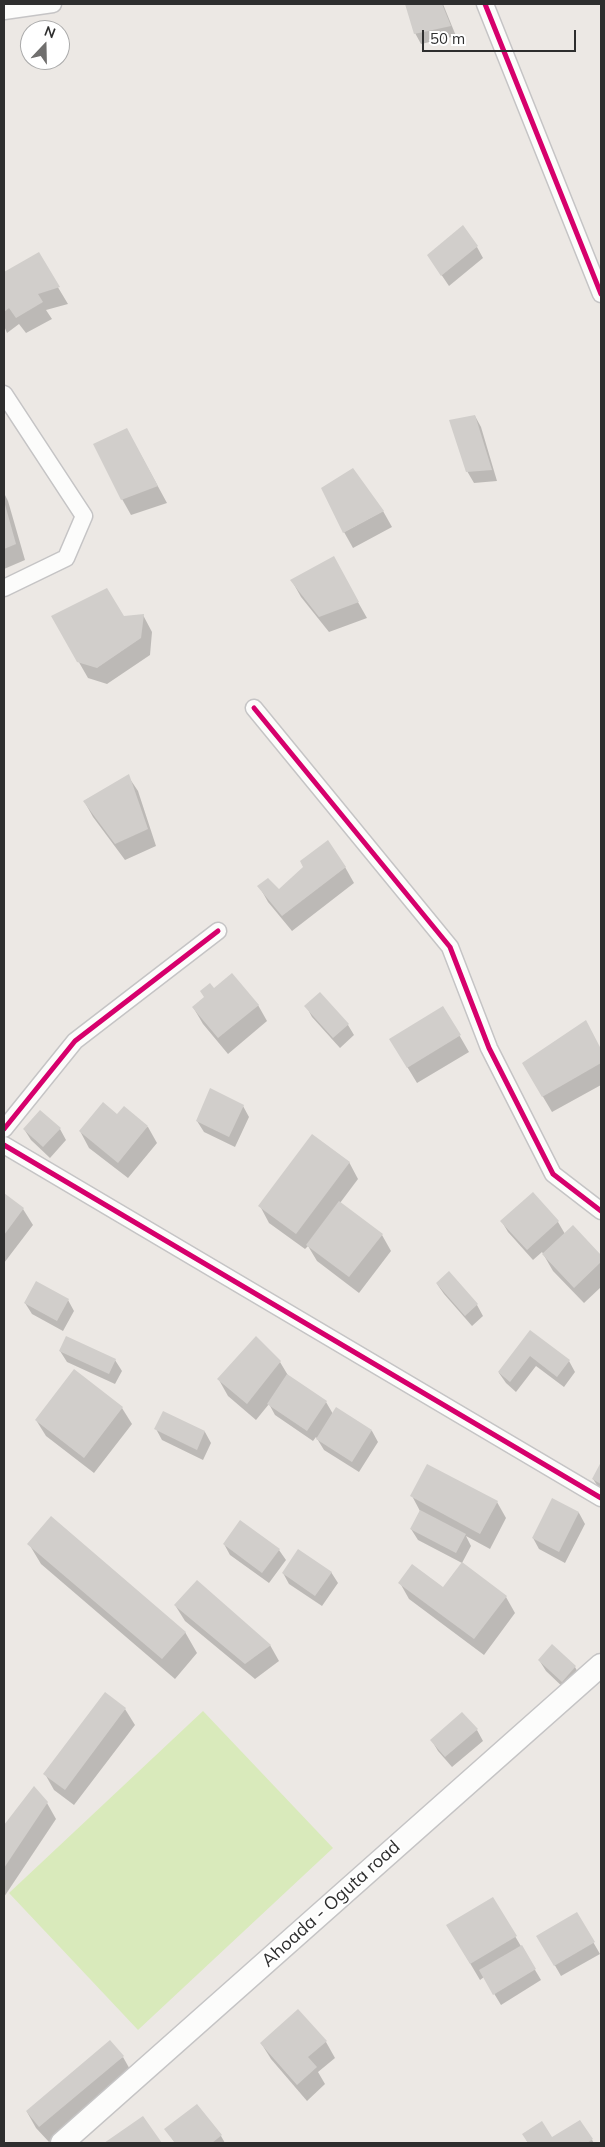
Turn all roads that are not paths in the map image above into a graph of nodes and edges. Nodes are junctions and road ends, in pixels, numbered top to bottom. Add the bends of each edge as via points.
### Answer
1 (53, 4) edge
2 (485, 4) edge
3 (4, 12) edge
4 (601, 294) edge
5 (4, 394) edge
6 (4, 588) edge
7 (254, 708) dead end
8 (218, 931) dead end
9 (4, 1129) edge
10 (4, 1145) edge
11 (601, 1211) edge
12 (601, 1498) edge
13 (601, 1665) edge
14 (62, 2143) edge

1 - 3 street
2 - 4 street
5 - 6 street via 84,516 66,558
7 - 11 street via 450,948 489,1048 553,1174
8 - 9 street via 75,1041
10 - 12 street
13 - 14 main road, Ahoada - Oguta road

